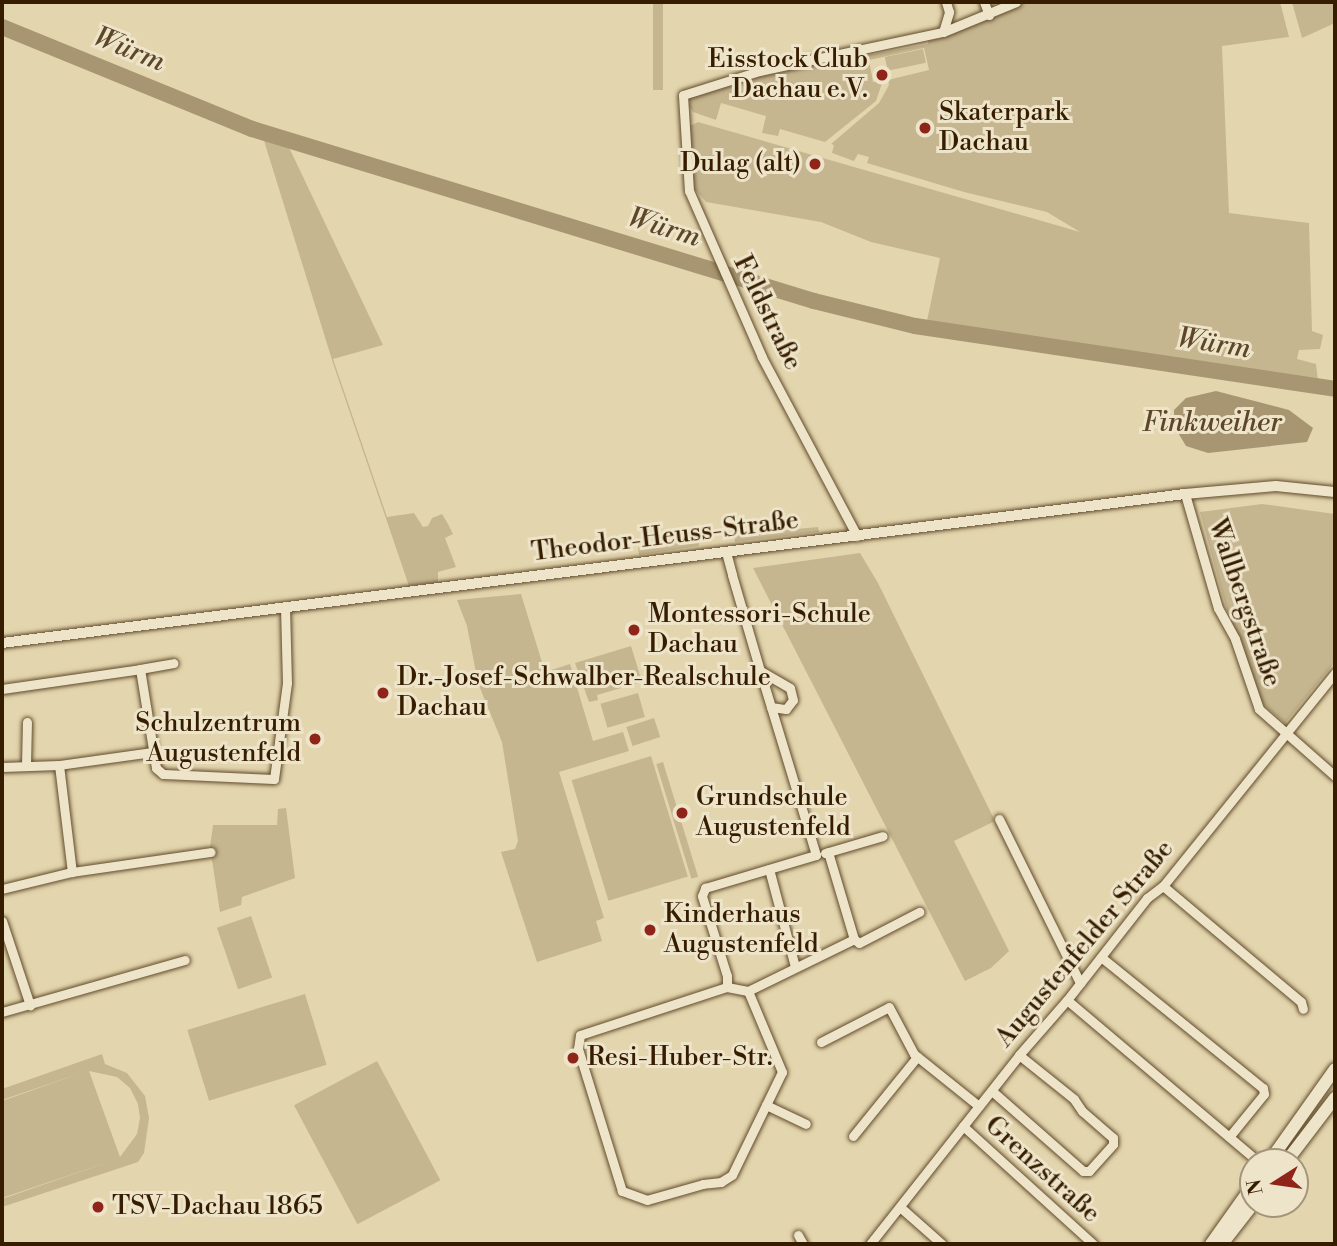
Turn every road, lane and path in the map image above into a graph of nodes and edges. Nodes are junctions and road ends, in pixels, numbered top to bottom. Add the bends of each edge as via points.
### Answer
1 (946, 2) edge
2 (984, 2) edge
3 (1016, 2) edge
4 (989, 15) junction
5 (943, 32) junction
6 (1335, 492) edge
7 (1185, 494) junction
8 (857, 536) junction
9 (726, 552) junction
10 (285, 608) junction
11 (2, 643) edge
12 (173, 663) dead end
13 (140, 669) junction
14 (760, 671) junction
15 (1335, 673) edge
16 (2, 689) edge
17 (771, 707) junction
18 (27, 722) dead end
19 (1285, 734) junction
20 (153, 752) junction
21 (26, 765) junction
22 (59, 765) junction
23 (2, 767) edge
24 (1335, 776) edge
25 (999, 819) dead end
26 (883, 836) dead end
27 (211, 852) dead end
28 (828, 852) junction
29 (816, 855) junction
30 (769, 869) junction
31 (72, 872) junction
32 (1163, 886) junction
33 (2, 889) edge
34 (919, 912) dead end
35 (2, 920) edge
36 (854, 939) junction
37 (1101, 957) junction
38 (185, 960) dead end
39 (795, 967) junction
40 (1080, 983) junction
41 (727, 987) junction
42 (748, 991) junction
43 (1067, 1000) junction
44 (30, 1005) junction
45 (1303, 1009) dead end
46 (2, 1012) edge
47 (821, 1041) dead end
48 (1019, 1055) junction
49 (917, 1057) junction
50 (1335, 1069) edge
51 (992, 1091) junction
52 (1335, 1098) edge
53 (766, 1105) junction
54 (979, 1106) junction
55 (806, 1124) dead end
56 (963, 1126) junction
57 (853, 1136) dead end
58 (1229, 1137) junction
59 (1242, 1148) edge
60 (1279, 1148) edge
61 (1297, 1148) edge
62 (1239, 1205) edge
63 (900, 1207) junction
64 (1242, 1218) edge
65 (798, 1235) dead end
66 (803, 1244) edge
67 (870, 1244) edge
68 (942, 1244) edge
69 (1093, 1244) edge
70 (1211, 1244) edge
71 (1222, 1244) edge

1 - 5 street via 949,12
2 - 4 street
3 - 4 street
4 - 5 street
5 - 8 street, Feldstraße via 759,71 683,95 690,191 762,357
6 - 7 street, Theodor-Heuss-Straße via 1276,486
7 - 8 street, Theodor-Heuss-Straße
7 - 19 street, Wallbergstraße via 1218,608 1235,639 1259,709
8 - 9 street, Theodor-Heuss-Straße
9 - 10 street, Theodor-Heuss-Straße
9 - 14 street
10 - 11 street, Theodor-Heuss-Straße
10 - 20 street via 287,683 274,779 163,774 156,768
12 - 13 street
13 - 16 street
13 - 20 street
14 - 17 street
14 - 17 street via 793,694 786,709
15 - 19 street, Augustenfelder Straße
17 - 29 street
18 - 21 street
19 - 24 street, Wallbergstraße
19 - 32 street, Augustenfelder Straße
20 - 22 street
21 - 22 street
21 - 23 street
22 - 31 street
25 - 40 street
26 - 28 street
27 - 31 street
28 - 29 street
28 - 36 street
29 - 30 street
30 - 39 street
30 - 41 street via 703,891
31 - 33 street
32 - 37 street, Augustenfelder Straße via 1147,898
32 - 45 street via 1301,1002
34 - 36 street via 859,943
35 - 44 street
36 - 39 street
37 - 40 street, Augustenfelder Straße
37 - 58 street via 1263,1088 1264,1094
38 - 44 street
39 - 42 street
40 - 43 street, Augustenfelder Straße
41 - 42 street
41 - 53 street via 580,1035 578,1049 622,1191 647,1199 721,1182 732,1175
42 - 53 street via 782,1072
43 - 48 street, Augustenfelder Straße
43 - 58 street
44 - 46 street
47 - 49 street via 890,1007
48 - 51 street, Augustenfelder Straße
48 - 51 street via 1074,1099 1114,1144 1089,1171 1083,1171
49 - 54 street
49 - 57 street
50 - 60 main road
51 - 54 street, Augustenfelder Straße
52 - 61 main road
53 - 55 street
54 - 56 street, Augustenfelder Straße
56 - 63 street, Augustenfelder Straße
56 - 69 street, Grenzstraße
58 - 59 street
62 - 70 main road
63 - 67 street, Augustenfelder Straße
63 - 68 street
64 - 71 main road
65 - 66 street

